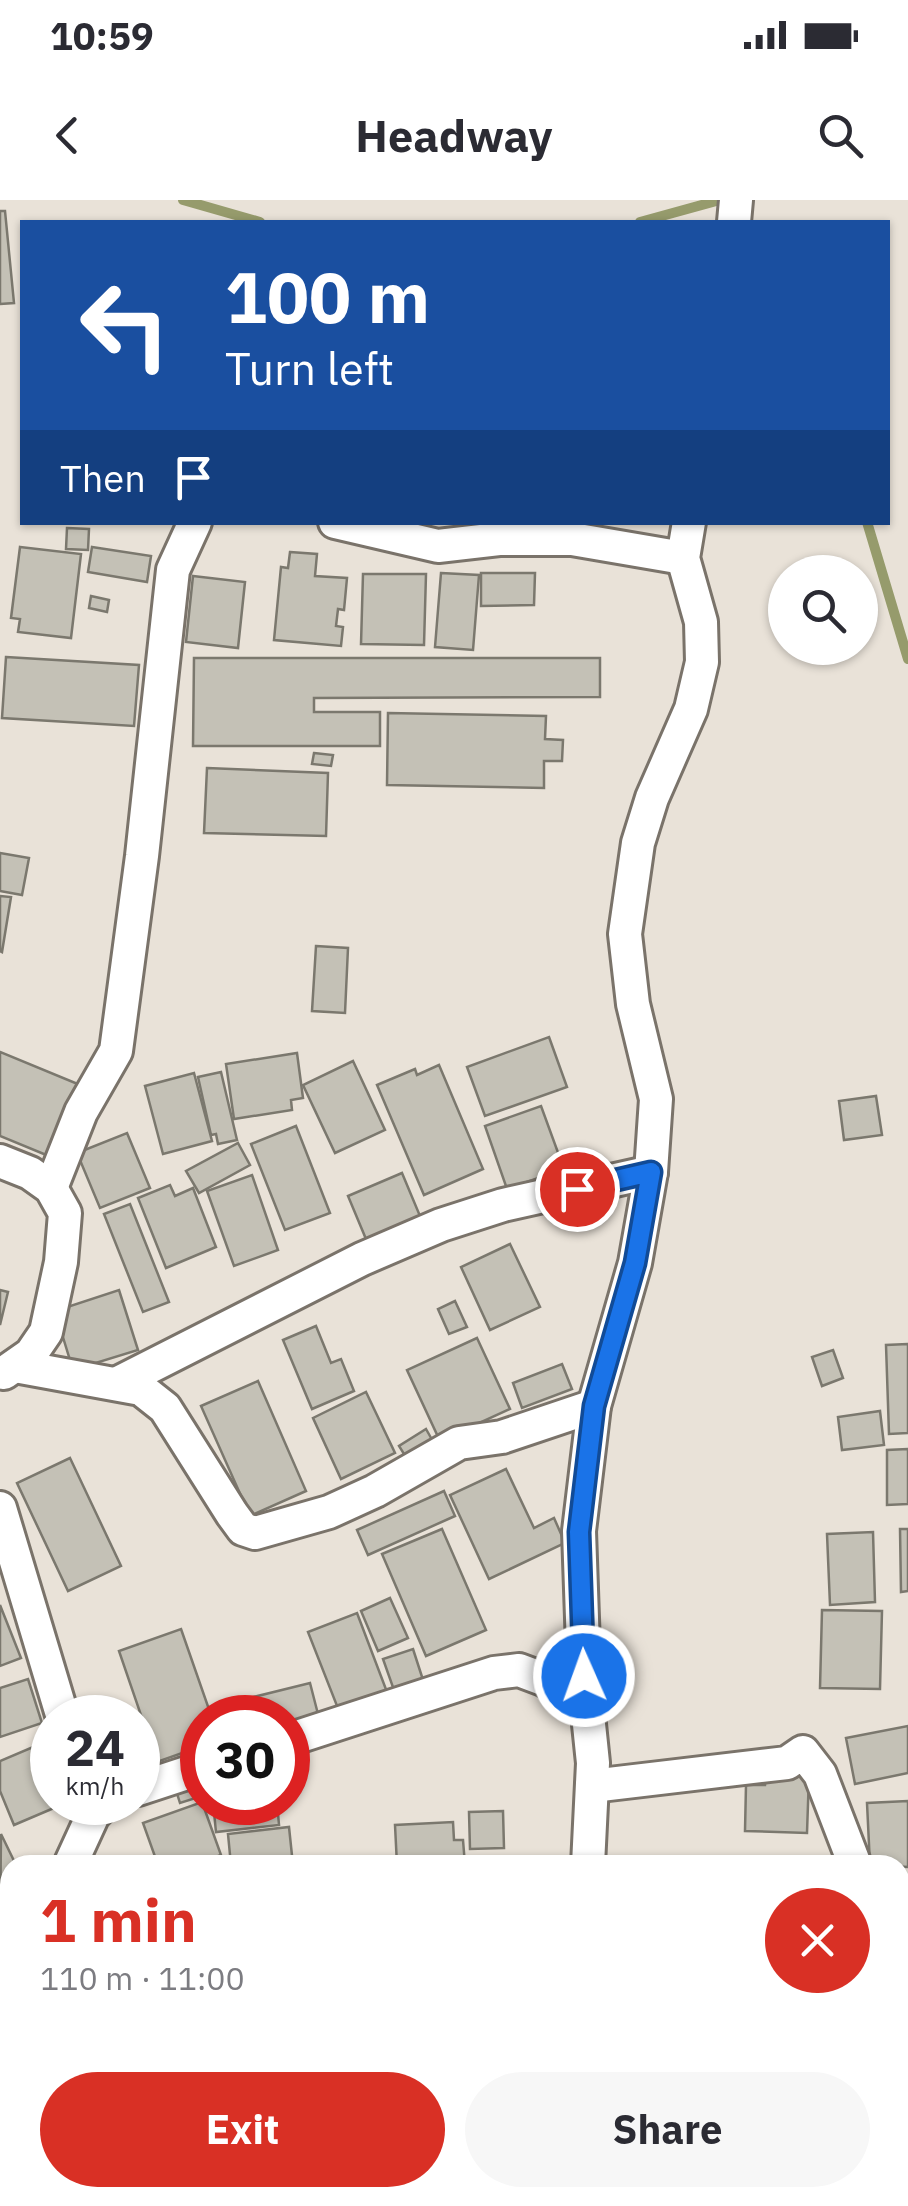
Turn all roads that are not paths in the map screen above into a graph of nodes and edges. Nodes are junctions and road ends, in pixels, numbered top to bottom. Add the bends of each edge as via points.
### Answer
1 (194, 525) edge
2 (348, 525) edge
3 (689, 525) edge
4 (684, 558) junction
5 (0, 1162) edge
6 (651, 1172) junction
7 (51, 1188) junction
8 (8, 1371) edge
9 (118, 1383) junction
10 (594, 1406) junction
11 (0, 1508) edge
12 (54, 1695) edge
13 (587, 1705) junction
14 (310, 1733) edge
15 (592, 1786) junction
16 (88, 1825) edge
17 (75, 1855) edge
18 (589, 1855) edge
19 (851, 1855) edge

1 - 7 street via 173,570 116,1051 81,1112
2 - 4 street via 438,546 572,539
3 - 4 street
4 - 6 street via 701,622 702,662 691,709 638,843 625,934 633,1004 656,1098
5 - 7 street
6 - 9 street via 441,1225
6 - 10 street via 635,1263
7 - 8 street via 65,1213 46,1332
8 - 9 street
9 - 10 street via 141,1389 165,1408 232,1514 255,1533 329,1512 459,1443
10 - 13 street via 579,1532
11 - 12 street
13 - 14 street via 519,1670
13 - 15 street
15 - 18 street
15 - 19 street via 787,1764 803,1752 820,1774
16 - 17 street

